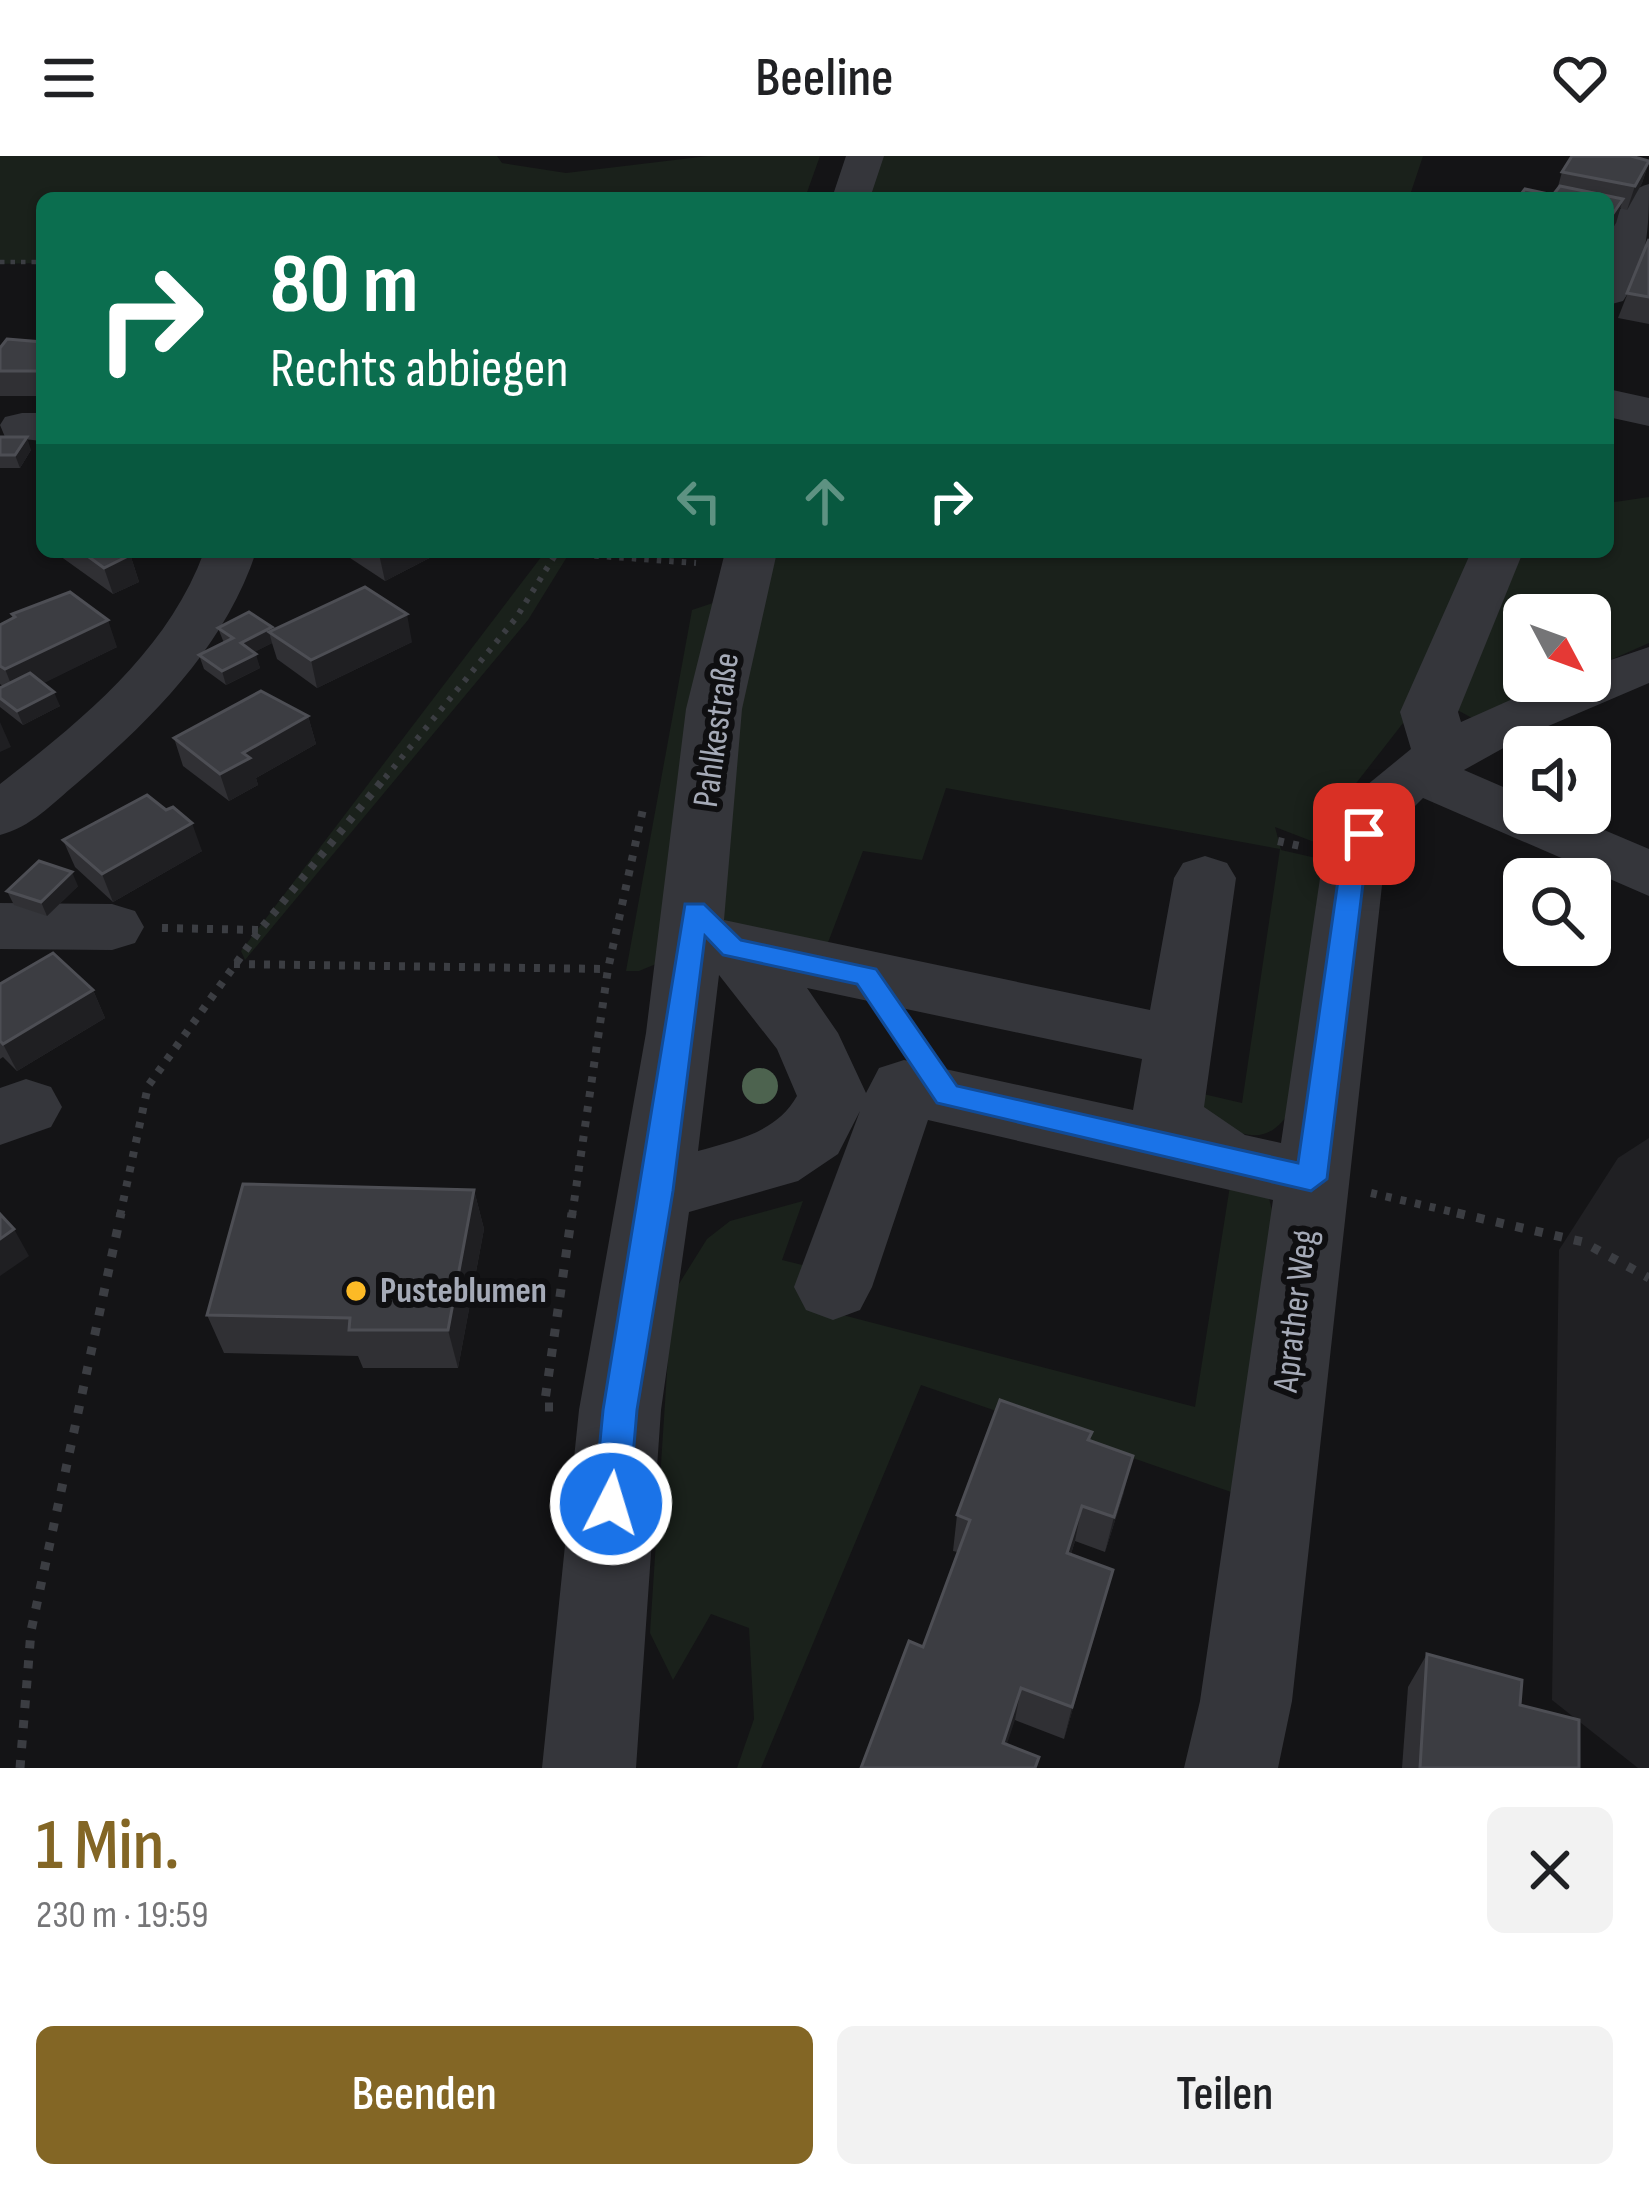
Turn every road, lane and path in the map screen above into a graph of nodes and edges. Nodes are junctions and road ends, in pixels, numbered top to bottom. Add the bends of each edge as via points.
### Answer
1 (865, 156) edge
2 (1649, 170) edge
3 (1649, 179) edge
4 (853, 192) edge
5 (1649, 196) edge
6 (0, 262) edge
7 (36, 262) edge
8 (1614, 278) edge
9 (1614, 404) edge
10 (1649, 412) edge
11 (227, 558) edge
12 (553, 558) edge
13 (723, 558) edge
14 (1494, 558) edge
15 (1649, 664) edge
16 (1441, 760) junction
17 (1503, 773) edge
18 (0, 815) edge
19 (1611, 815) edge
20 (1649, 832) edge
21 (1649, 874) edge
22 (1204, 878) dead end
23 (0, 926) edge
24 (112, 927) joint
25 (714, 929) junction
26 (260, 930) junction
27 (234, 964) junction
28 (866, 976) junction
29 (1177, 1042) junction
30 (947, 1095) junction
31 (1220, 1156) junction
32 (1311, 1179) junction
33 (658, 1191) junction
34 (1649, 1278) edge
35 (833, 1287) dead end
36 (620, 1410) junction
37 (20, 1768) edge
38 (590, 1768) edge
39 (1231, 1768) edge

1 - 4 street
2 - 3 street
5 - 8 street
6 - 7 path
9 - 10 street
11 - 18 street via 193,626 149,681
12 - 26 path via 516,618
13 - 25 street, Pahlkestraße
14 - 16 street via 1429,712
15 - 16 street, Aprather Weg via 1554,700
16 - 17 street
16 - 21 street
16 - 32 street, Aprather Weg via 1374,810 1354,859
19 - 20 street
22 - 29 street
23 - 24 street
24 - 26 path
25 - 28 street
25 - 33 street, Pahlkestraße
25 - 33 street via 788,1006 817,1050 832,1096 812,1134 772,1160
26 - 27 path
27 - 36 path via 608,969 544,1407
27 - 37 path via 148,1086 31,1631
28 - 29 street
28 - 30 street
29 - 31 street via 1167,1119
30 - 31 street
30 - 35 street via 904,1087
31 - 32 street
32 - 34 path via 1583,1242
32 - 39 street, Aprather Weg
33 - 36 street, Pahlkestraße
36 - 38 street, Pahlkestraße

